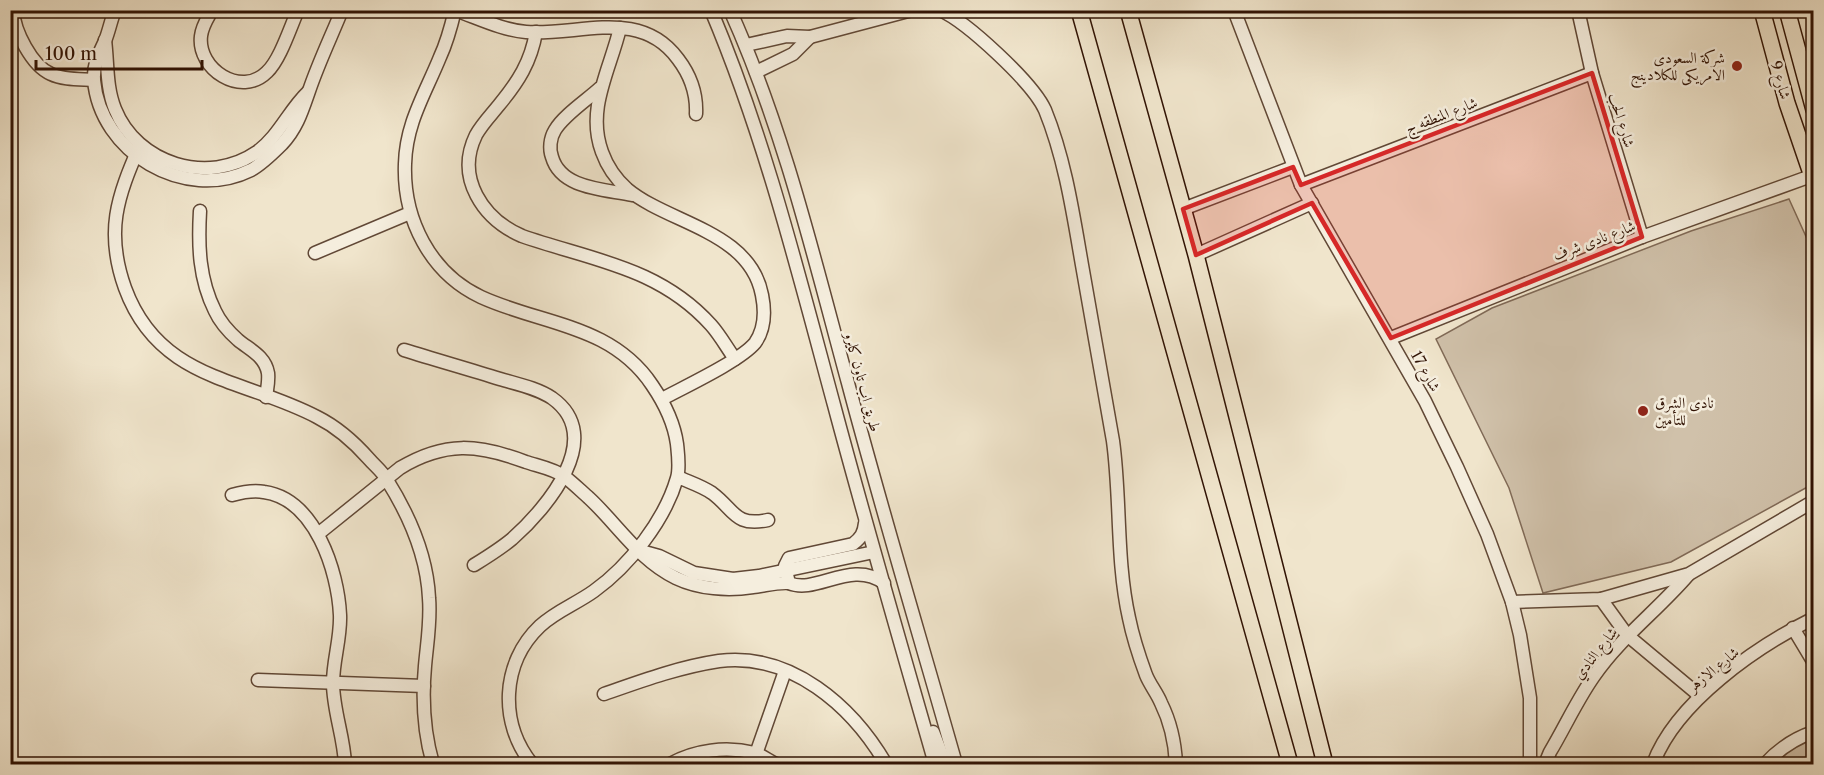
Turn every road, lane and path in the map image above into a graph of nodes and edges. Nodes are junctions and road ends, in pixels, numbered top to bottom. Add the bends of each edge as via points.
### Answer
1 (13, 10) edge
2 (115, 10) edge
3 (212, 10) edge
4 (298, 10) edge
5 (342, 10) edge
6 (455, 10) edge
7 (711, 10) edge
8 (730, 10) edge
9 (912, 10) edge
10 (940, 10) edge
11 (1079, 10) edge
12 (1128, 10) edge
13 (1234, 10) edge
14 (1578, 10) edge
15 (1762, 10) edge
16 (1786, 10) edge
17 (620, 28) junction
18 (536, 32) junction
19 (810, 38) junction
20 (105, 40) junction
21 (746, 45) junction
22 (756, 72) junction
23 (1592, 73) junction
24 (94, 81) junction
25 (601, 87) junction
26 (1814, 110) edge
27 (696, 114) dead end
28 (138, 150) junction
29 (1293, 167) junction
30 (1812, 179) edge
31 (1301, 184) junction
32 (636, 196) junction
33 (1312, 203) junction
34 (1183, 209) junction
35 (200, 212) dead end
36 (410, 213) junction
37 (1642, 237) junction
38 (315, 253) dead end
39 (1196, 255) junction
40 (1390, 338) junction
41 (404, 350) dead end
42 (735, 359) junction
43 (266, 396) junction
44 (662, 399) junction
45 (563, 475) junction
46 (678, 477) junction
47 (386, 478) junction
48 (232, 495) dead end
49 (1814, 501) edge
50 (768, 520) dead end
51 (865, 522) junction
52 (318, 534) junction
53 (637, 551) junction
54 (845, 552) junction
55 (874, 552) junction
56 (474, 565) dead end
57 (1689, 574) junction
58 (850, 575) junction
59 (787, 577) junction
60 (884, 583) junction
61 (1601, 599) junction
62 (1512, 602) junction
63 (1814, 618) edge
64 (1793, 628) junction
65 (1627, 635) junction
66 (1814, 663) edge
67 (785, 670) junction
68 (258, 680) dead end
69 (333, 683) junction
70 (424, 686) junction
71 (914, 693) junction
72 (604, 694) dead end
73 (1700, 696) junction
74 (1814, 732) edge
75 (756, 754) junction
76 (955, 763) edge
77 (345, 765) edge
78 (433, 765) edge
79 (532, 765) edge
80 (670, 765) edge
81 (776, 765) edge
82 (886, 765) edge
83 (934, 765) edge
84 (1176, 765) edge
85 (1290, 765) edge
86 (1325, 765) edge
87 (1530, 765) edge
88 (1545, 765) edge
89 (1653, 765) edge
90 (1765, 765) edge

1 - 24 street via 19,36 45,70 52,75
2 - 20 street
3 - 4 street via 201,36 205,59 222,76 244,82 256,80 273,65
5 - 28 street via 302,114 269,157 232,177 202,180 152,167
6 - 18 street via 515,30
6 - 36 street via 446,44 421,96 407,140 405,188
7 - 51 street via 765,156
8 - 21 street, طريق اب تاون كايرو
9 - 19 street
10 - 84 street via 992,49 1032,90 1045,110 1063,167 1113,441 1128,616 1143,667 1172,728
11 - 85 main road
12 - 34 main road
13 - 29 street, شارع 17
14 - 23 street, شارع الحب
15 - 30 main road, شارع 9
16 - 26 main road, شارع 9
17 - 18 street
17 - 25 street
17 - 27 street via 655,37 675,55 691,80
18 - 42 street via 519,80 484,123 472,147 470,177 483,207 494,220 515,233 621,265 670,290 712,326
19 - 21 street via 786,36
19 - 22 street via 793,54
20 - 24 street via 94,66
20 - 28 street via 112,101
21 - 22 street, طريق اب تاون كايرو
22 - 76 street, طريق اب تاون كايرو via 783,152
23 - 31 street, شارع المنطقه ج
23 - 37 street, شارع الحب
24 - 28 street via 112,130
25 - 32 street via 596,109 601,149 615,176
25 - 32 street via 555,130 550,153 561,174 571,181
28 - 43 street via 117,203 115,240 121,277 138,315 180,359 216,378
29 - 31 street, شارع 17
29 - 34 street
30 - 37 street, شارع نادى شرف
31 - 33 street, شارع 17
32 - 42 street via 730,246 754,272 763,296 763,323 756,342
33 - 39 street
33 - 40 street, شارع 17
34 - 39 main road
35 - 43 street via 200,256 209,297 225,327 264,363 268,372
36 - 38 street
36 - 44 street via 430,253 462,285 481,297 591,334 632,361
37 - 40 street, شارع نادى شرف
39 - 86 main road
40 - 62 street, شارع 17 via 1457,467
41 - 45 street via 551,398 568,415 576,437 573,458
42 - 44 street
43 - 47 street via 332,426 348,437
44 - 46 street via 677,445
45 - 47 street via 497,451 463,447 430,453
45 - 53 street
45 - 56 street via 525,526
46 - 50 street via 708,490 737,518 752,522
46 - 53 street
47 - 52 street
47 - 70 street via 413,531 426,575 430,621
48 - 52 street via 257,491 281,497 295,506
49 - 57 street, شارع النادي
51 - 54 street via 860,538
51 - 55 street
52 - 69 street via 330,560 340,616
53 - 59 street via 659,556 694,573 720,578
53 - 79 street via 596,590 540,627 515,663 509,684 511,721 516,739
54 - 55 street
54 - 58 street
54 - 59 street
55 - 60 street
57 - 61 street, شارع النادي
57 - 65 street, شارع النادي
58 - 59 street via 801,585
58 - 60 street via 868,574
60 - 71 street
61 - 62 street, شارع النادي
61 - 65 street
62 - 87 street, شارع 17 via 1527,669
63 - 64 street, شارع الازهر
64 - 66 street
64 - 73 street, شارع الازهر
65 - 73 street
65 - 88 street, شارع النادي via 1594,676
67 - 72 street via 753,662 720,661
67 - 75 street
67 - 82 street via 834,700 865,733
68 - 69 street
69 - 70 street
69 - 77 street
70 - 78 street
71 - 76 street via 941,756
71 - 83 street
73 - 89 street, شارع الازهر via 1674,724
74 - 90 street via 1794,740
75 - 80 street via 712,750
75 - 81 street

